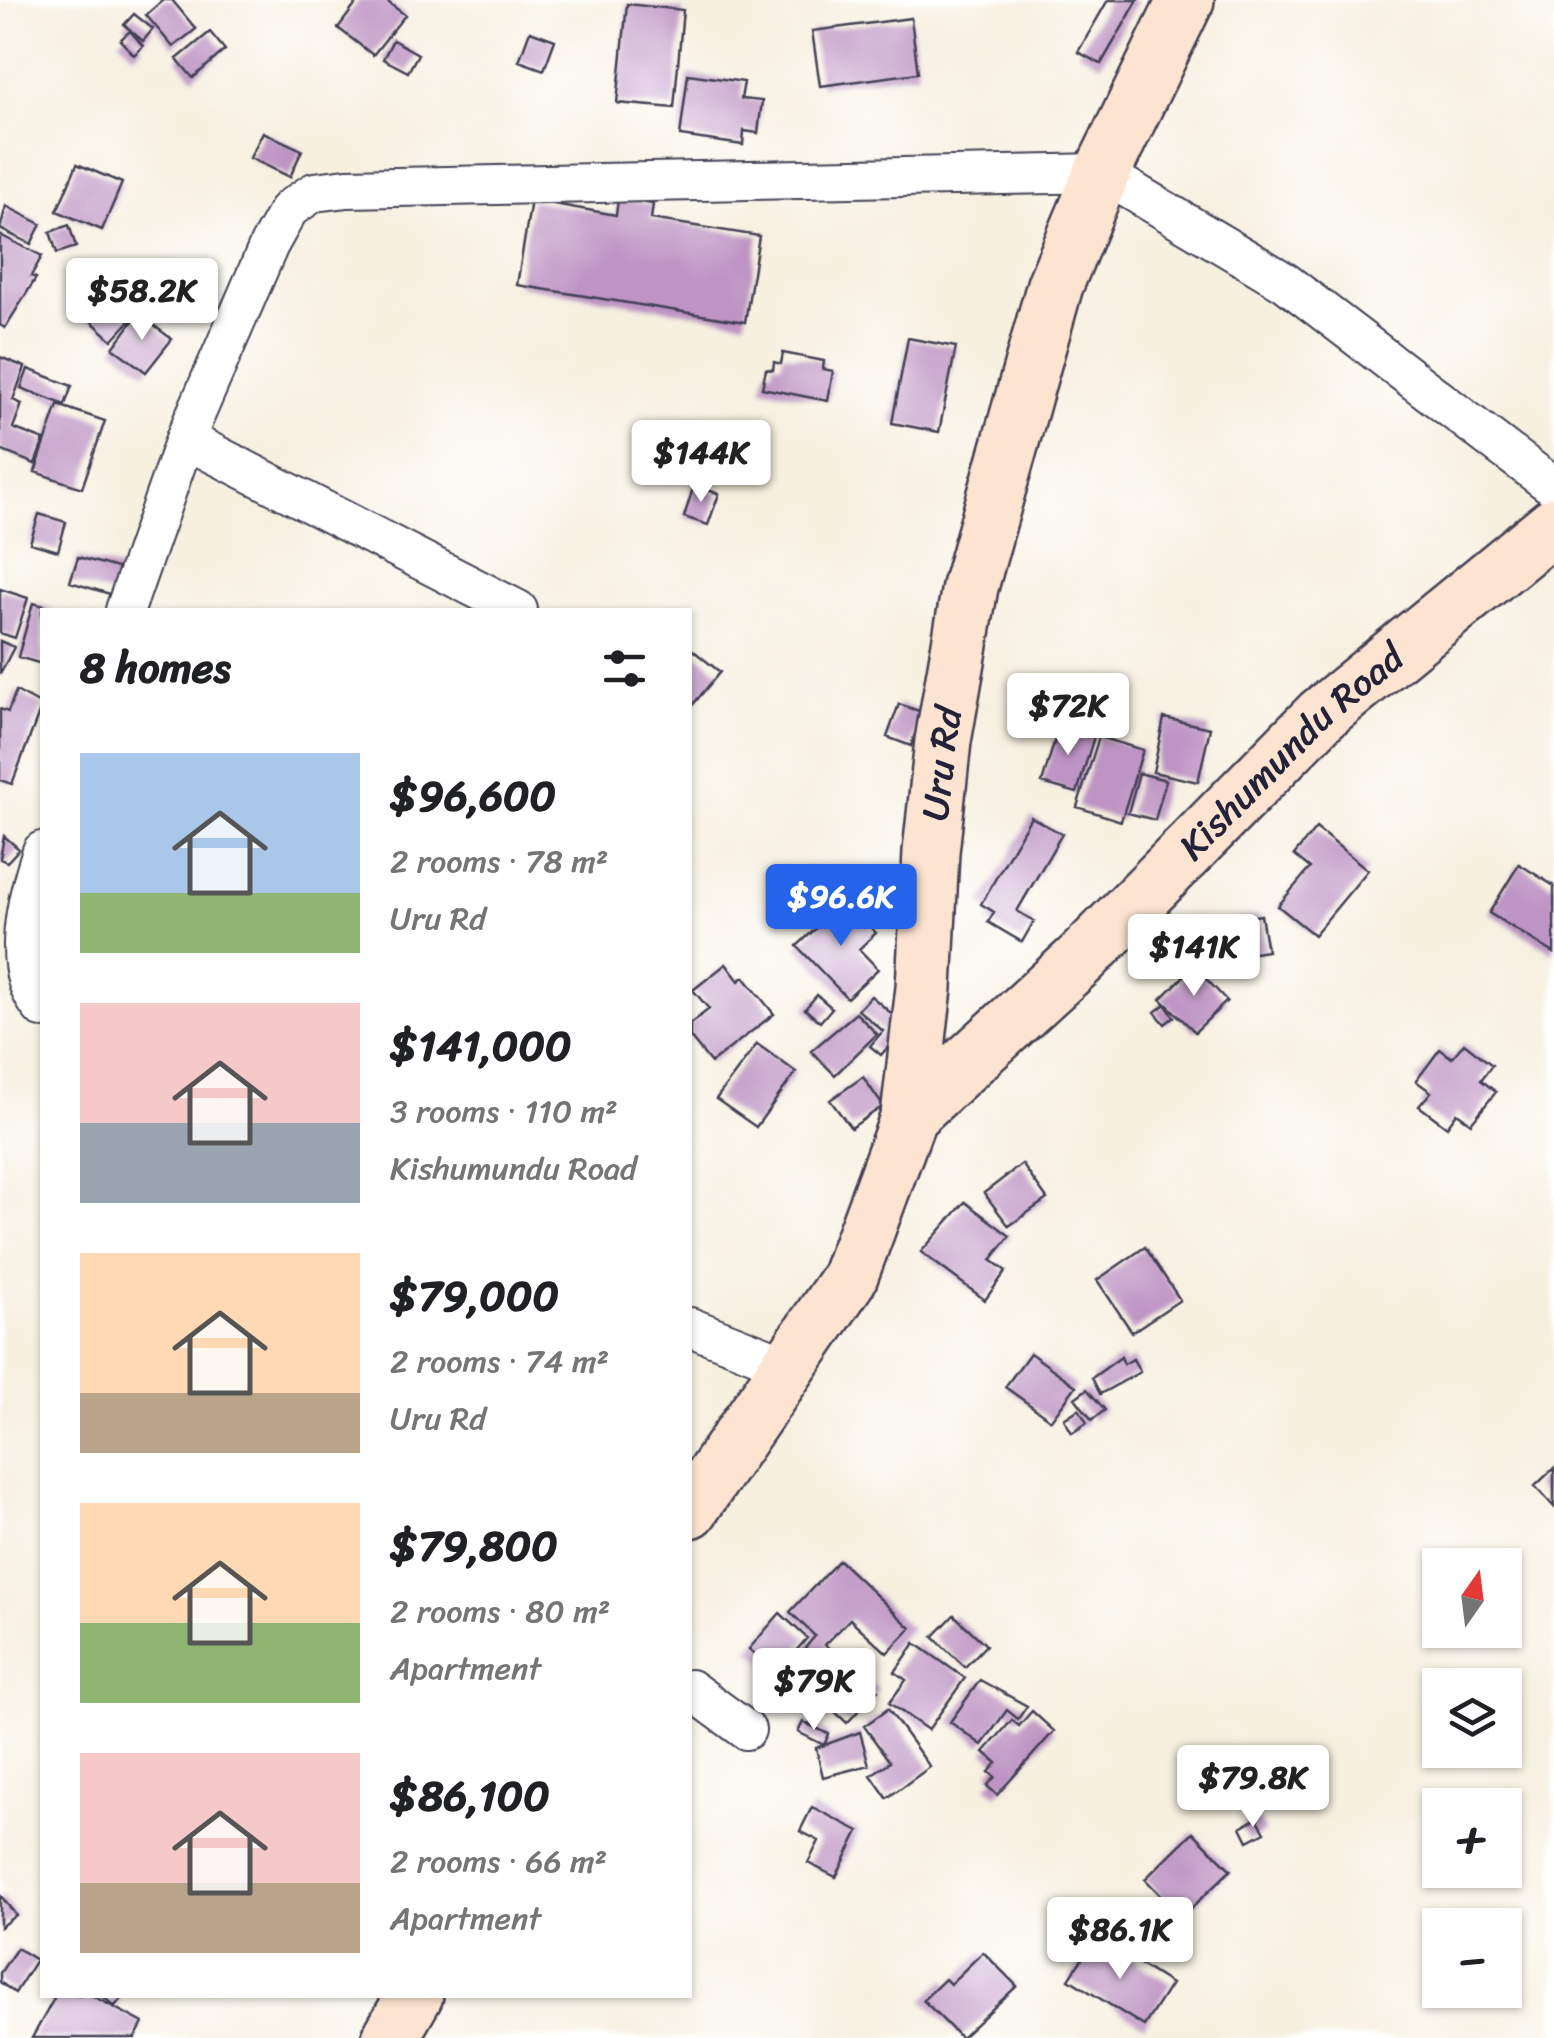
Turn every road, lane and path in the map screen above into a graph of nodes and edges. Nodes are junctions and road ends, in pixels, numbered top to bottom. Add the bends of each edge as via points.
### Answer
1 (1186, 0) edge
2 (1102, 174) junction
3 (184, 439) junction
4 (1554, 488) edge
5 (1554, 525) edge
6 (126, 608) edge
7 (514, 608) edge
8 (40, 859) edge
9 (40, 1006) edge
10 (909, 1116) junction
11 (692, 1328) edge
12 (789, 1366) junction
13 (692, 1507) edge
14 (692, 1690) edge
15 (746, 1730) dead end
16 (414, 1998) edge
17 (390, 2038) edge

1 - 2 street, Uru Rd
2 - 3 street via 314,192 289,208 269,244
2 - 4 street via 1285,282
2 - 10 street, Uru Rd via 1055,286 970,587 943,741
3 - 6 street
3 - 7 street
5 - 10 street, Kishumundu Road via 1321,715 1082,958
8 - 9 street via 24,926 25,973
10 - 12 street, Uru Rd via 849,1278
11 - 12 street
12 - 13 street, Uru Rd
14 - 15 street
16 - 17 street

